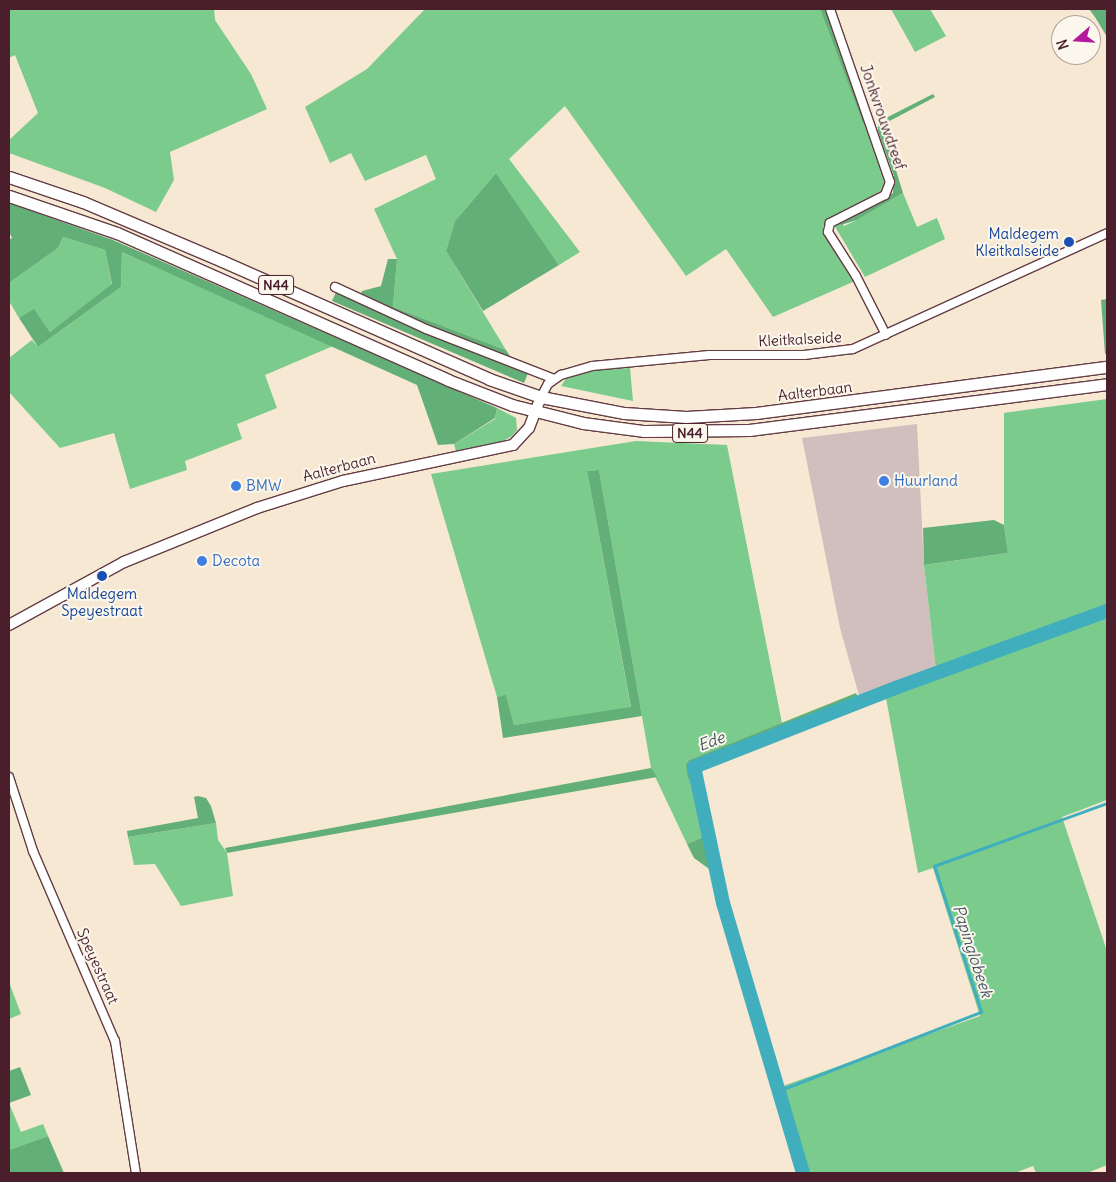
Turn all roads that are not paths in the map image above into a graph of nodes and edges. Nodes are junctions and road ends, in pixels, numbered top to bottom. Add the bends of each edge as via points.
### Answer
1 (830, 9) edge
2 (9, 177) edge
3 (9, 196) edge
4 (1107, 233) edge
5 (335, 287) dead end
6 (886, 335) junction
7 (1107, 367) edge
8 (554, 379) junction
9 (1107, 384) edge
10 (541, 397) junction
11 (535, 411) junction
12 (9, 624) edge
13 (9, 777) edge
14 (136, 1173) edge

1 - 6 street, Jonkvrouwdreef via 890,182 885,195 830,223 828,232 856,276
2 - 10 highway, N44 via 83,202 455,365
3 - 11 highway, N44 via 117,233 448,380
4 - 6 street, Kleitkalseide
5 - 8 street via 435,332
6 - 8 street, Kleitkalseide via 839,352 709,355 592,366
7 - 10 highway, Aalterbaan / N44 via 844,403 714,416 624,413
8 - 10 street
9 - 11 highway, Aalterbaan / N44 via 790,426 705,433 619,429
10 - 11 main road, Aalterbaan
11 - 12 main road, Aalterbaan via 525,433 513,445 343,481 257,508 124,562
13 - 14 street, Speyestraat via 33,851 115,1041

